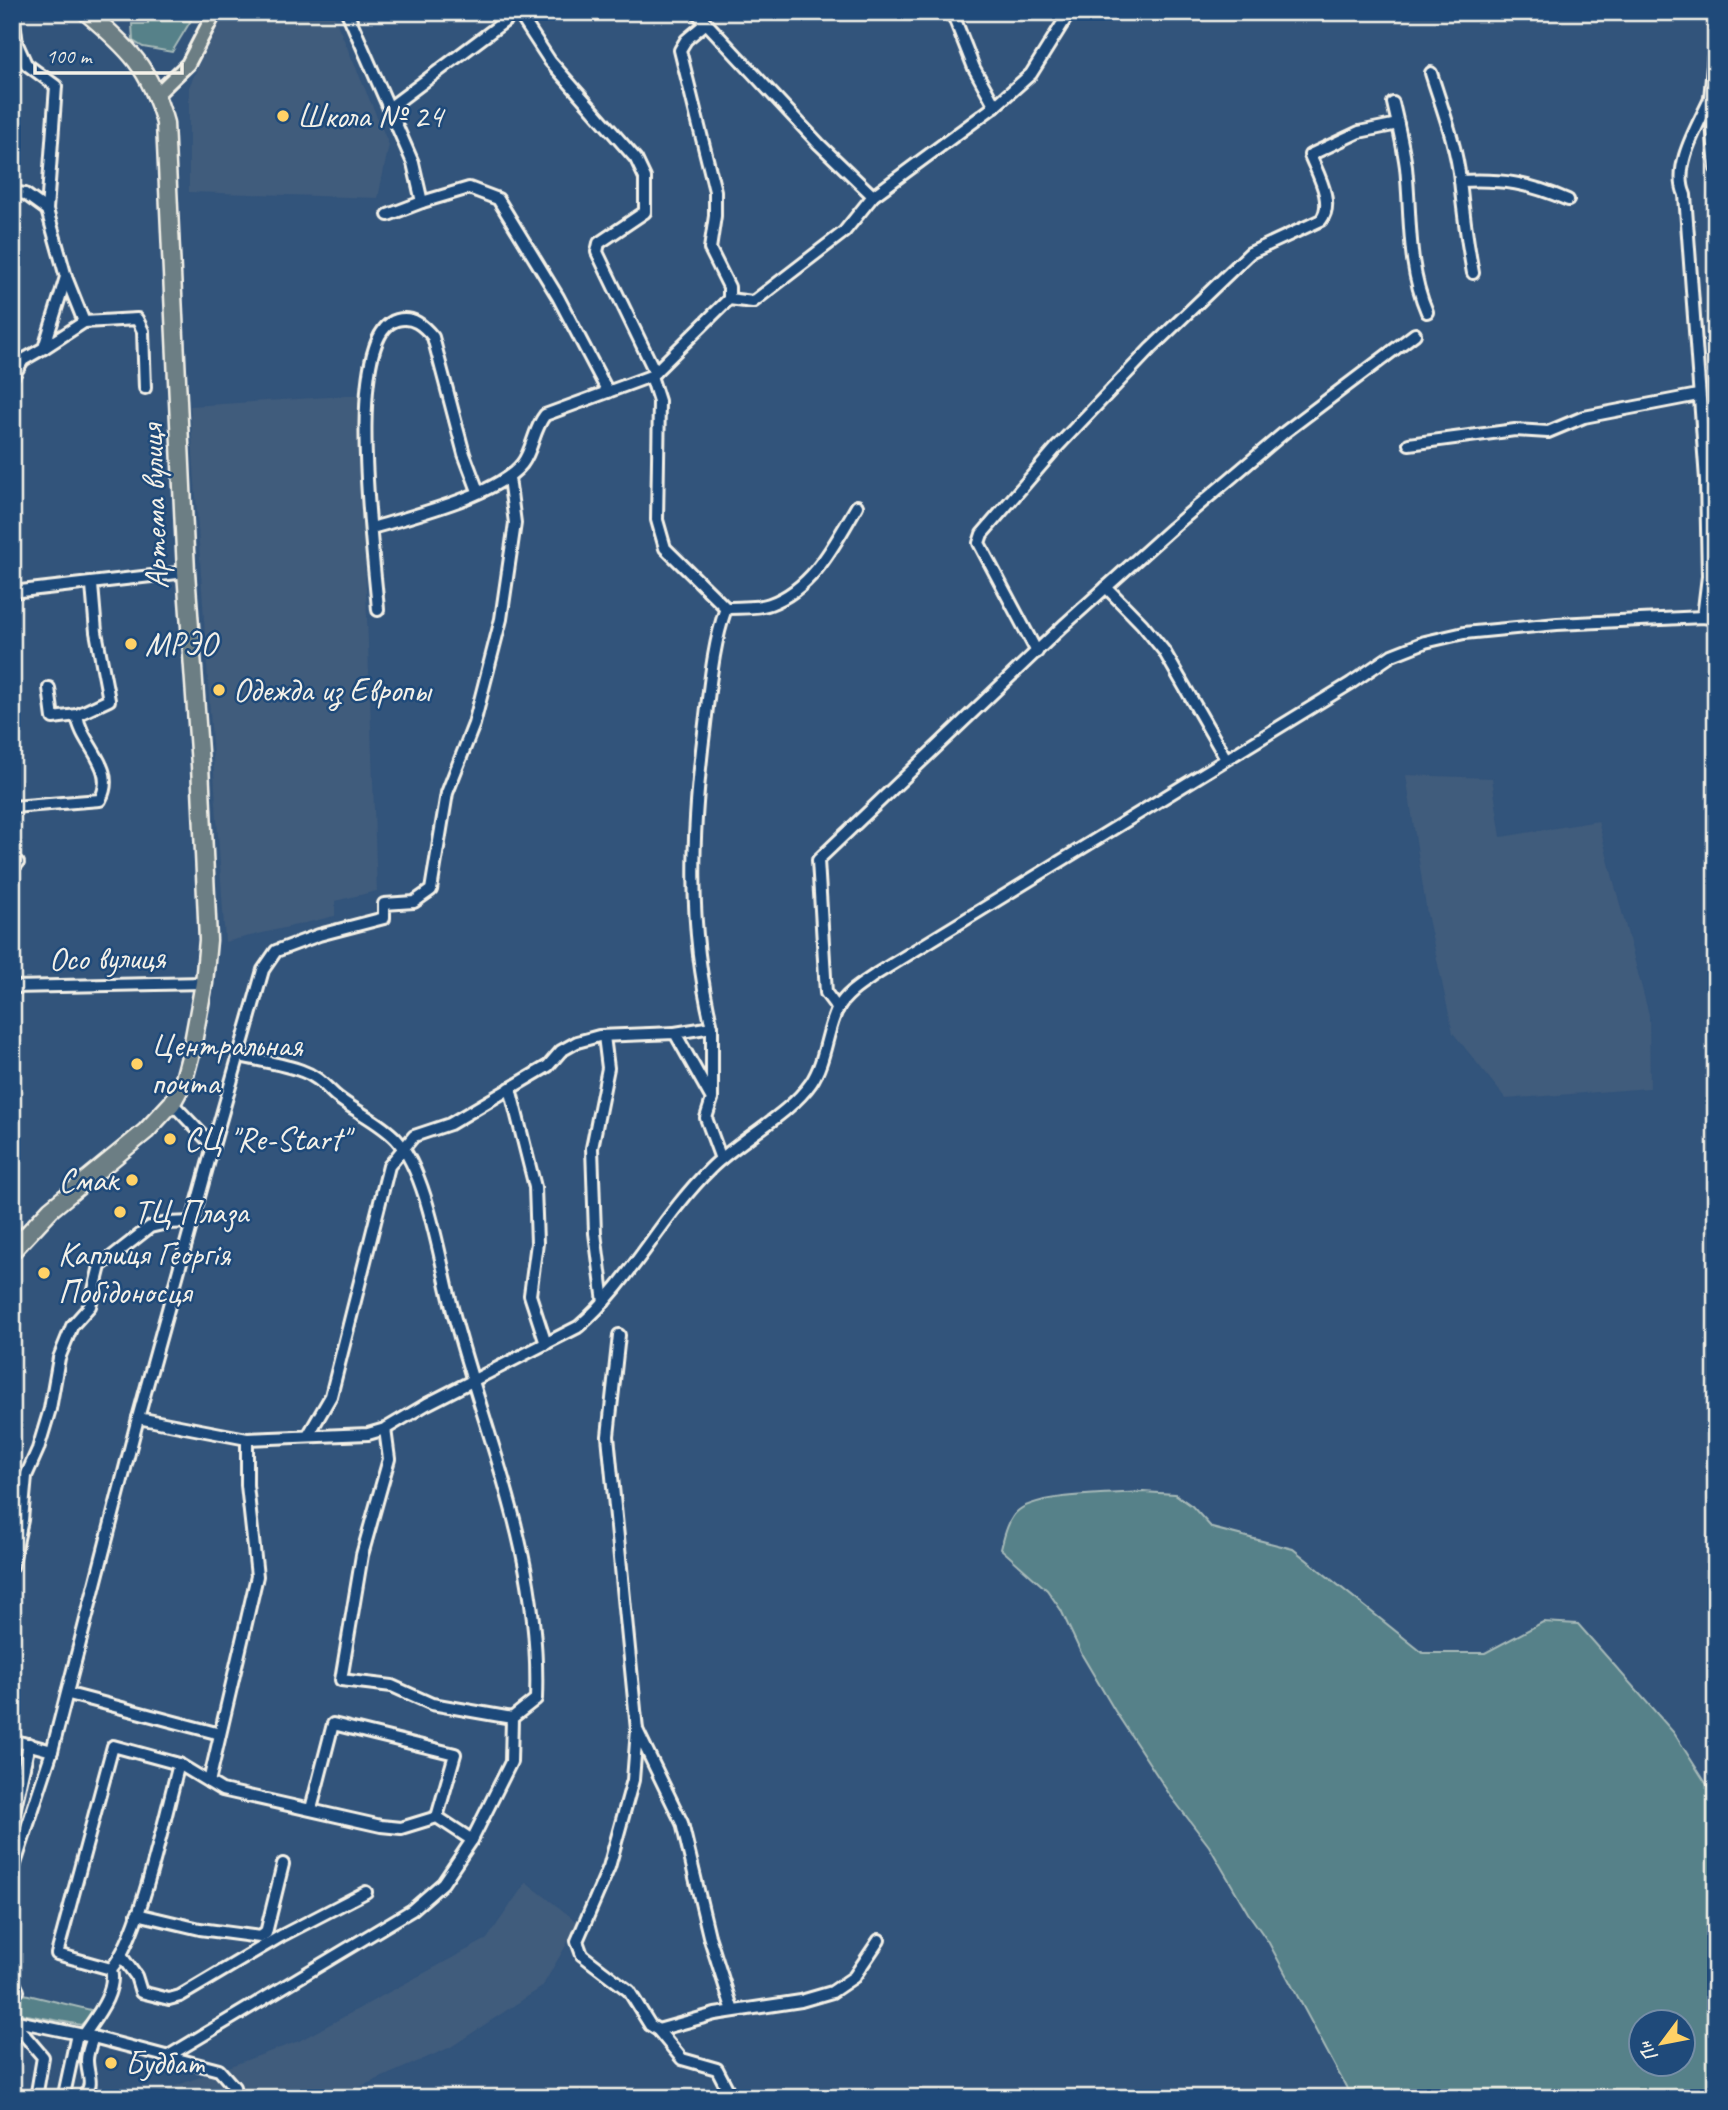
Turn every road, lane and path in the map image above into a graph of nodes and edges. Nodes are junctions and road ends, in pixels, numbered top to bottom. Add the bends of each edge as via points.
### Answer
1 (13, 12) edge
2 (86, 12) edge
3 (215, 12) edge
4 (347, 12) edge
5 (518, 12) edge
6 (696, 12) edge
7 (952, 12) edge
8 (1074, 12) edge
9 (705, 24) junction
10 (1716, 32) edge
11 (1432, 73) dead end
12 (157, 94) junction
13 (1710, 99) junction
14 (1393, 103) dead end
15 (995, 106) junction
16 (389, 108) junction
17 (1398, 124) junction
18 (1716, 168) edge
19 (1460, 181) junction
20 (14, 191) edge
21 (873, 196) junction
22 (1568, 200) dead end
23 (422, 202) junction
24 (47, 210) junction
25 (388, 215) dead end
26 (1474, 273) dead end
27 (66, 277) junction
28 (729, 299) junction
29 (1427, 312) dead end
30 (84, 322) junction
31 (1415, 334) dead end
32 (44, 348) junction
33 (653, 374) junction
34 (12, 378) edge
35 (145, 388) dead end
36 (608, 392) junction
37 (1698, 395) junction
38 (1409, 444) dead end
39 (1716, 452) edge
40 (1703, 454) junction
41 (509, 478) junction
42 (478, 491) junction
43 (857, 506) dead end
44 (372, 528) junction
45 (186, 572) junction
46 (92, 585) junction
47 (1106, 587) junction
48 (12, 592) edge
49 (726, 608) junction
50 (379, 610) dead end
51 (1703, 617) junction
52 (1716, 619) edge
53 (1037, 652) junction
54 (49, 688) dead end
55 (77, 716) junction
56 (1226, 759) junction
57 (12, 807) edge
58 (204, 983) junction
59 (12, 987) edge
60 (838, 1009) junction
61 (712, 1027) junction
62 (675, 1033) junction
63 (604, 1036) junction
64 (240, 1056) junction
65 (510, 1088) junction
66 (175, 1099) junction
67 (712, 1099) junction
68 (213, 1146) junction
69 (404, 1149) junction
70 (721, 1159) junction
71 (192, 1222) junction
72 (12, 1251) edge
73 (604, 1302) junction
74 (619, 1335) dead end
75 (546, 1344) junction
76 (473, 1381) junction
77 (138, 1418) junction
78 (385, 1429) junction
79 (309, 1434) junction
80 (247, 1439) junction
81 (12, 1567) edge
82 (69, 1694) junction
83 (512, 1718) junction
84 (637, 1730) junction
85 (220, 1734) junction
86 (12, 1740) edge
87 (29, 1744) junction
88 (52, 1751) junction
89 (179, 1764) junction
90 (209, 1782) junction
91 (312, 1810) junction
92 (437, 1817) junction
93 (12, 1821) edge
94 (472, 1840) junction
95 (283, 1864) dead end
96 (12, 1873) edge
97 (366, 1892) dead end
98 (137, 1914) junction
99 (879, 1940) dead end
100 (122, 1957) junction
101 (111, 1969) junction
102 (12, 1979) edge
103 (18, 1991) dead end
104 (733, 2011) junction
105 (18, 2024) edge
106 (658, 2030) junction
107 (85, 2035) junction
108 (12, 2039) edge
109 (170, 2055) junction
110 (36, 2098) edge
111 (66, 2098) edge
112 (82, 2098) edge
113 (237, 2098) edge
114 (732, 2098) edge

1 - 24 street via 17,44 26,64 56,86
2 - 12 highway, Артема вулиця via 130,52
3 - 12 main road via 188,64
4 - 16 street
5 - 16 street
5 - 33 street via 550,61 636,159 645,178 645,212 599,243 597,252
6 - 9 street
7 - 15 street
8 - 15 street via 1031,74
9 - 21 street
9 - 28 street via 680,50 715,191 710,249 729,287
10 - 13 street
11 - 19 street
12 - 45 highway, Артема вулиця via 165,123
13 - 18 street
13 - 37 street via 1687,150 1681,186
14 - 17 street
15 - 21 street
16 - 23 street via 413,163
17 - 29 street via 1412,257
17 - 53 street via 1359,132 1310,155 1326,201 1321,220 1250,253 1151,348 982,534 979,543
19 - 22 street via 1497,179 1530,184
19 - 26 street via 1459,199
20 - 24 street
21 - 28 street via 844,232 771,291 753,302
23 - 25 street
23 - 36 street via 469,188 498,198
24 - 27 street
27 - 30 street
27 - 32 street
28 - 33 street
30 - 32 street
30 - 35 street via 137,319 142,331
31 - 47 street via 1285,432
32 - 34 street via 23,360
33 - 36 street
33 - 49 street via 659,401 657,520 665,548
36 - 41 street via 545,415 535,428 524,461
37 - 38 street via 1584,418 1548,432 1515,430
37 - 40 street
39 - 40 street
40 - 51 street via 1708,576
41 - 42 street
41 - 64 street via 515,523 501,620 474,724 447,793 431,890 414,902 384,904 384,918 276,951 263,970
42 - 44 street
42 - 44 street via 433,337 423,325 406,318 392,321 378,334 365,403
43 - 49 street via 821,567 801,585 770,604
44 - 50 street
45 - 46 street
45 - 58 highway, Артема вулиця via 208,940
46 - 48 street
46 - 55 street via 109,700
47 - 53 street
47 - 56 street via 1164,651
49 - 61 street via 716,635 697,793 693,908 701,982
51 - 52 street
51 - 56 street via 1557,624 1464,633 1425,642 1392,655
53 - 60 street via 818,860 826,993
54 - 55 street via 53,719
55 - 57 street via 82,737 103,768 106,782 100,800
56 - 60 street via 877,973 849,993
58 - 59 street, Осо вулиця
58 - 66 highway, Артема вулиця via 191,1053
60 - 70 street via 811,1083
61 - 62 street
61 - 67 street
62 - 63 street
62 - 67 street
63 - 65 street via 577,1042
63 - 73 street via 608,1068 592,1148 595,1233
64 - 68 street
64 - 69 street via 303,1071 322,1081
65 - 69 street via 450,1124 414,1136
65 - 75 street via 534,1186 537,1243 530,1294
66 - 68 street
66 - 72 highway via 146,1131 51,1209
67 - 70 street via 706,1118
68 - 71 street
69 - 76 street via 415,1168
69 - 79 street via 389,1166 331,1396
70 - 73 street via 675,1205
71 - 77 street
71 - 81 street via 150,1227 100,1266 90,1306 72,1326 59,1358 44,1431 26,1476
73 - 75 street via 578,1327
74 - 84 street via 608,1436
75 - 76 street
76 - 78 street
76 - 83 street via 511,1498 538,1648 536,1699
77 - 80 street
77 - 82 street
78 - 79 street via 368,1434
78 - 83 street via 389,1459 362,1555 341,1680 392,1686 432,1704
79 - 80 street
80 - 85 street via 257,1576
82 - 85 street
82 - 88 street
83 - 94 street via 511,1762
84 - 104 street via 682,1823 709,1936
84 - 106 street via 633,1780 609,1867 577,1941 582,1955 629,1991
85 - 90 street
86 - 87 street
87 - 88 street
87 - 93 street
88 - 96 street
89 - 90 street
89 - 98 street
89 - 101 street via 113,1746 57,1954
90 - 91 street via 222,1790
91 - 92 street via 401,1828
91 - 92 street via 332,1724 456,1754
92 - 94 street
94 - 109 street via 443,1883 412,1910
95 - 98 street via 266,1933 260,1937
97 - 100 street via 169,1999 141,1992
98 - 100 street
99 - 104 street via 854,1977 832,1992
100 - 101 street
101 - 107 street via 105,2002
102 - 103 street
104 - 106 street
105 - 107 street
105 - 108 street
105 - 110 street via 43,2057
106 - 114 street via 682,2059 717,2070
107 - 109 street
107 - 111 street
107 - 112 street via 91,2077 90,2090
109 - 113 street via 219,2070

